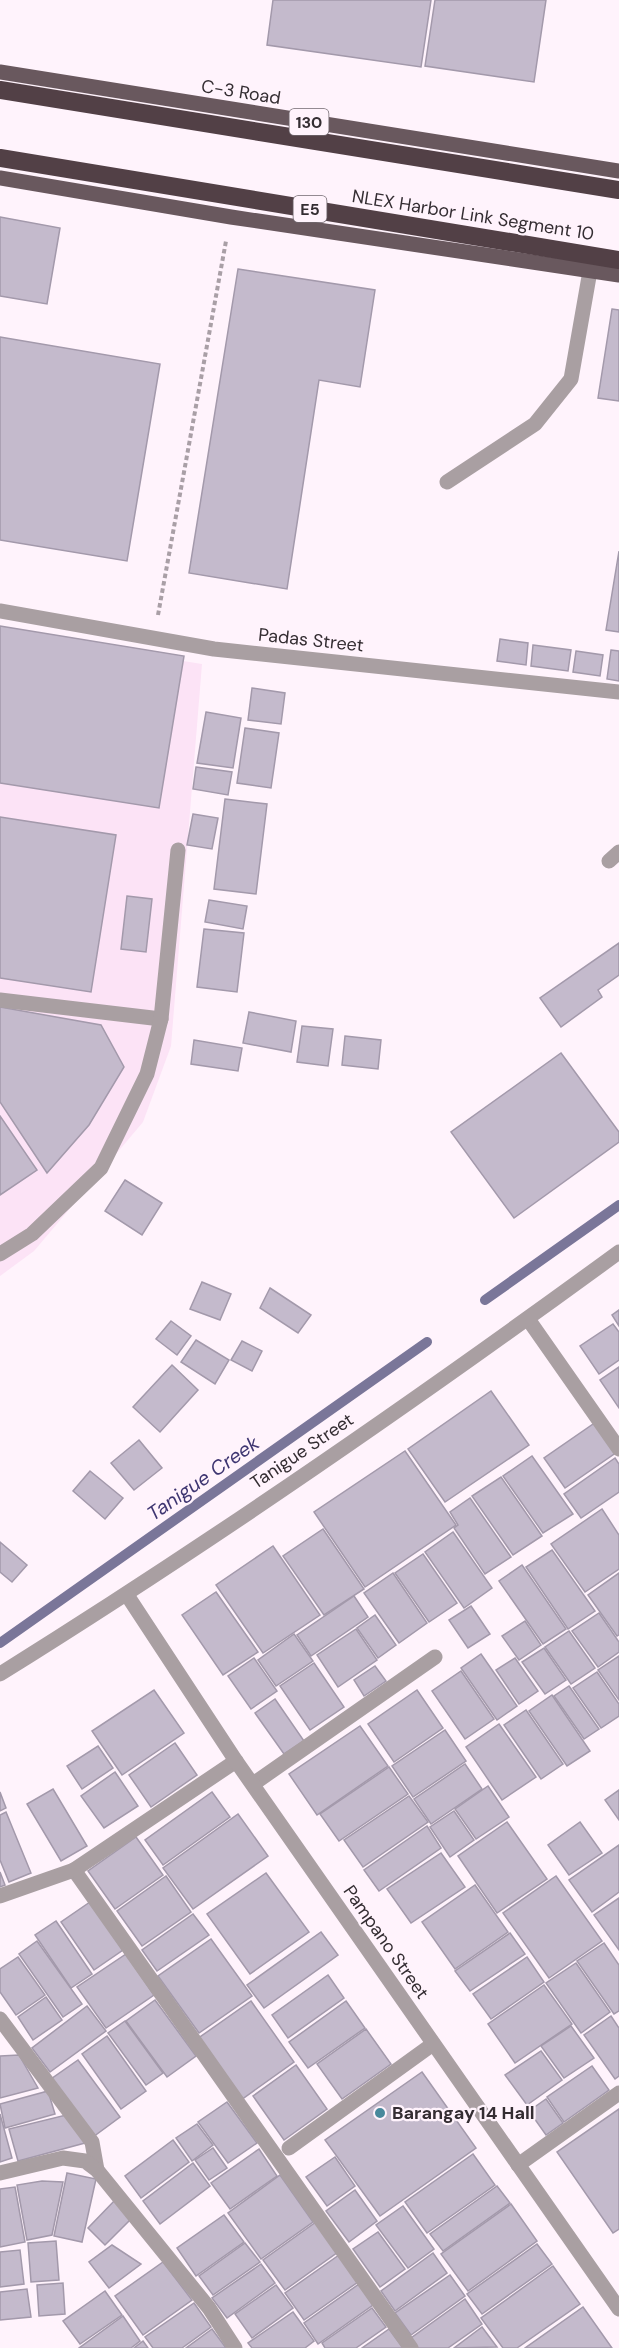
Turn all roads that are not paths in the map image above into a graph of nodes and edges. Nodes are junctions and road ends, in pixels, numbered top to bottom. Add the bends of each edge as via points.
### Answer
1 (0, 72) edge
2 (0, 90) edge
3 (0, 158) edge
4 (619, 171) edge
5 (0, 178) edge
6 (619, 190) edge
7 (619, 260) edge
8 (590, 270) junction
9 (619, 275) edge
10 (447, 482) dead end
11 (0, 611) edge
12 (619, 692) edge
13 (178, 850) dead end
14 (0, 1000) edge
15 (161, 1019) junction
16 (619, 1252) edge
17 (0, 1254) edge
18 (528, 1319) junction
19 (619, 1449) edge
20 (127, 1595) junction
21 (435, 1657) dead end
22 (0, 1674) edge
23 (236, 1761) junction
24 (253, 1785) junction
25 (74, 1870) junction
26 (0, 1896) edge
27 (0, 2019) edge
28 (7, 2041) edge
29 (433, 2044) junction
30 (619, 2093) edge
31 (289, 2148) dead end
32 (518, 2165) junction
33 (97, 2170) junction
34 (0, 2173) edge
35 (617, 2303) edge
36 (235, 2348) edge
37 (411, 2348) edge

1 - 4 main road, C-3 Road / 130
2 - 6 highway
3 - 7 highway, NLEX Harbor Link Segment 10 / E5
5 - 8 main road
8 - 9 main road
8 - 10 street via 571,379 535,424
11 - 12 street, Padas Street via 226,650
13 - 15 street
14 - 15 street
15 - 17 street via 147,1074 101,1168 32,1234
16 - 18 street, Tanigue Street
18 - 19 street
18 - 20 street, Tanigue Street
20 - 22 street, Tanigue Street
20 - 23 street, Pampano Street
21 - 24 street
23 - 24 street, Pampano Street
23 - 25 street
24 - 29 street, Pampano Street
25 - 26 street
25 - 37 street
27 - 28 street
28 - 33 street via 92,2142
29 - 31 street
29 - 32 street, Pampano Street
30 - 32 street
32 - 35 street, Pampano Street
33 - 34 street via 85,2161 63,2158
33 - 36 street via 202,2299

